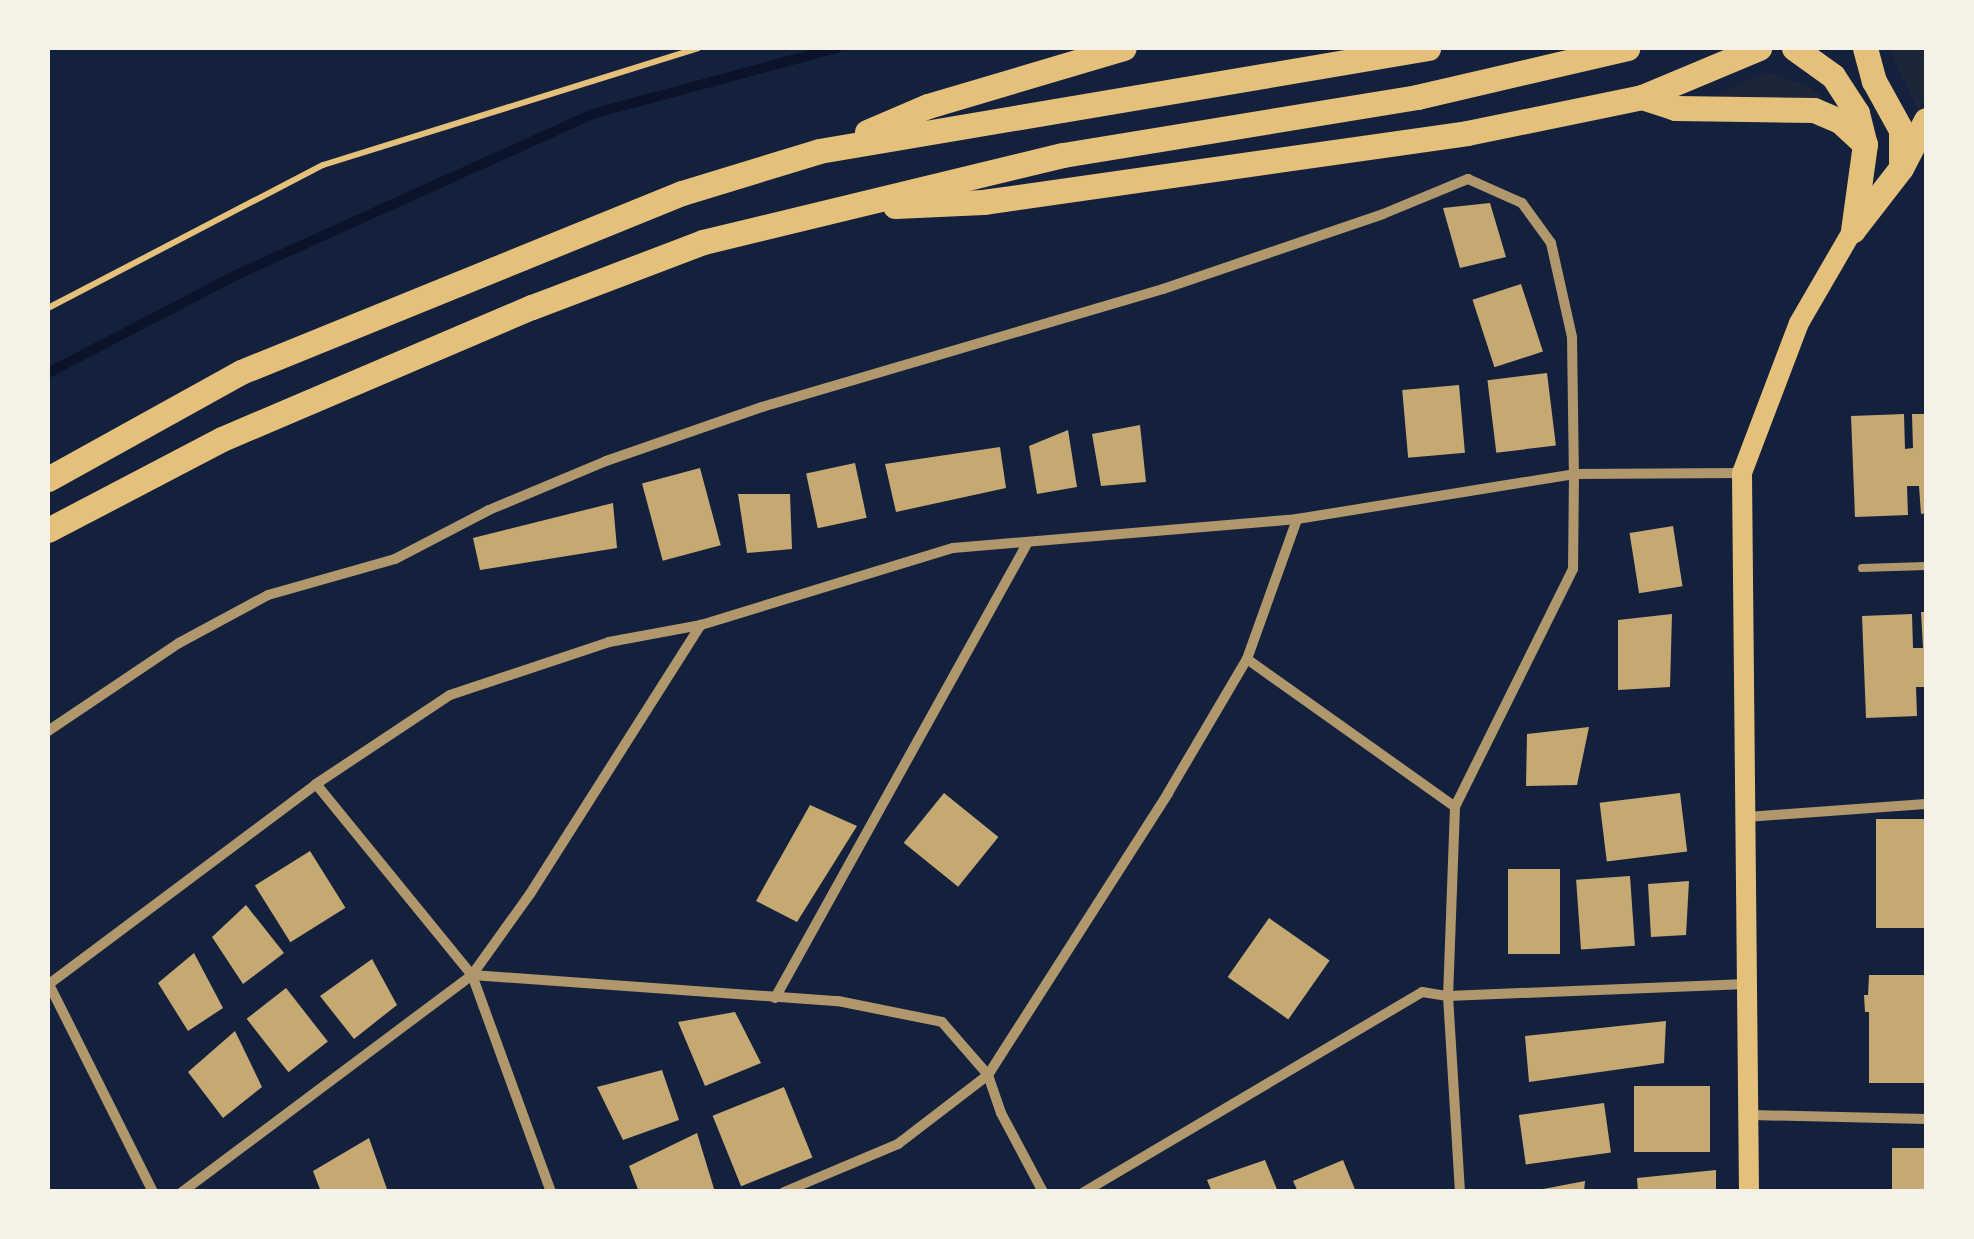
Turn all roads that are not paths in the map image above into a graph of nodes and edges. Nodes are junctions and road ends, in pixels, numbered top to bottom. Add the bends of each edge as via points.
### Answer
1 (1124, 48) edge
2 (1428, 48) edge
3 (1628, 48) edge
4 (1759, 48) edge
5 (1794, 48) edge
6 (1865, 48) edge
7 (1642, 97) junction
8 (1926, 120) edge
9 (1865, 144) junction
10 (819, 151) junction
11 (1900, 168) junction
12 (830, 208) junction
13 (1853, 230) junction
14 (1742, 473) junction
15 (1574, 474) junction
16 (48, 479) edge
17 (1296, 519) junction
18 (48, 530) edge
19 (1028, 542) junction
20 (1926, 566) edge
21 (1862, 568) dead end
22 (701, 625) junction
23 (1247, 659) junction
24 (48, 731) edge
25 (316, 784) junction
26 (1926, 804) edge
27 (1455, 806) junction
28 (1746, 817) junction
29 (472, 975) junction
30 (1747, 984) junction
31 (1448, 996) junction
32 (775, 998) junction
33 (988, 1075) junction
34 (1751, 1115) junction
35 (1926, 1119) edge
36 (153, 1192) edge
37 (182, 1192) edge
38 (551, 1192) edge
39 (784, 1192) edge
40 (1042, 1192) edge
41 (1084, 1192) edge
42 (1460, 1192) edge
43 (1749, 1192) edge

1 - 10 main road via 928,106
2 - 10 main road
3 - 12 main road via 1417,96 1063,154
4 - 7 main road
5 - 9 main road via 1832,76 1857,113
6 - 11 main road via 1874,81 1901,130
7 - 9 main road via 1675,108 1814,110 1840,121
7 - 12 main road via 1467,133 1225,170 983,202
8 - 11 main road
9 - 13 main road
10 - 16 main road via 682,193 241,372
11 - 13 main road
12 - 18 main road via 703,242 514,314 222,438
13 - 14 main road via 1799,323
14 - 15 street
14 - 28 main road
15 - 17 street
15 - 24 street via 1572,337 1551,243 1522,203 1468,178 1163,289 606,460 396,558 268,595 180,643
15 - 27 street via 1573,569
17 - 19 street
17 - 23 street
19 - 22 street via 953,548
19 - 32 street
20 - 21 lane
22 - 25 street via 609,642 450,695
22 - 29 street
23 - 27 street
23 - 33 street
25 - 29 street
25 - 36 street via 49,984
26 - 28 street
27 - 31 street
28 - 30 main road
29 - 32 street
29 - 37 street
29 - 38 street
30 - 31 street
30 - 34 main road
31 - 41 street via 1422,992
31 - 42 street
32 - 33 street via 838,1002 942,1022
33 - 39 street via 898,1144
33 - 40 street via 1000,1113
34 - 35 street
34 - 43 main road

